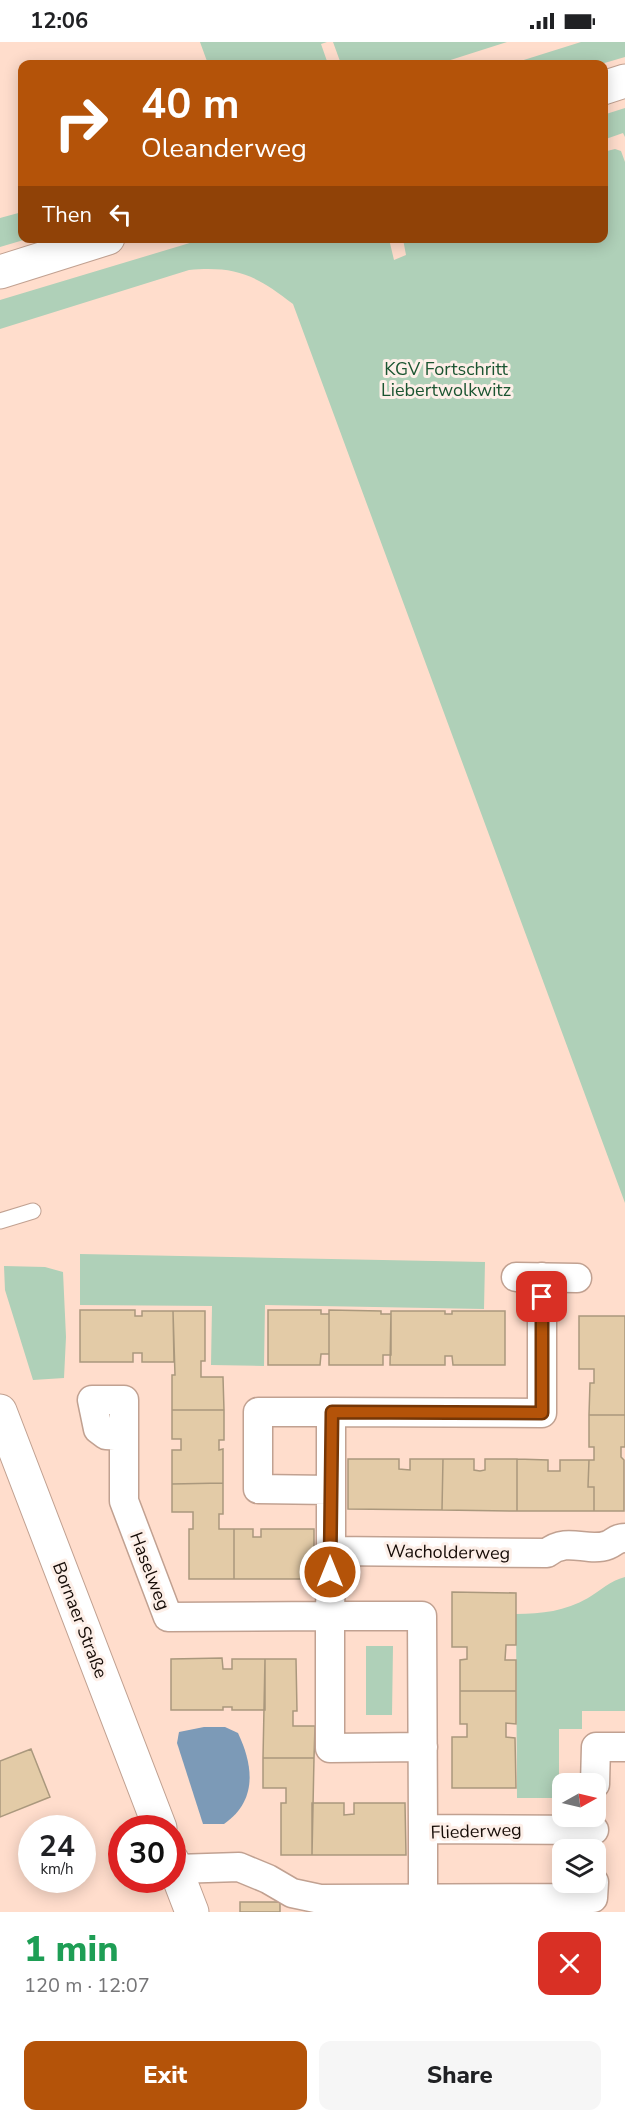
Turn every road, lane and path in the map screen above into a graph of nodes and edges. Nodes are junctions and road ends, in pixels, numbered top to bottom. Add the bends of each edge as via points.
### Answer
1 (625, 81) edge
2 (608, 86) edge
3 (92, 243) edge
4 (0, 272) edge
5 (33, 1211) dead end
6 (0, 1221) edge
7 (577, 1278) dead end
8 (0, 1411) edge
9 (332, 1412) junction
10 (124, 1436) dead end
11 (331, 1490) junction
12 (625, 1538) edge
13 (331, 1551) junction
14 (330, 1616) junction
15 (423, 1747) junction
16 (625, 1747) edge
17 (595, 1773) edge
18 (155, 1815) edge
19 (423, 1829) junction
20 (594, 1832) edge
21 (186, 1865) edge
22 (185, 1893) edge
23 (593, 1897) edge
24 (423, 1899) junction
25 (192, 1912) edge

1 - 2 main road
3 - 4 main road
5 - 6 lane
7 - 9 street via 529,1277 542,1413
8 - 18 main road, Bornaer Straße
9 - 11 street
9 - 11 street via 258,1412 258,1489
10 - 14 street, Haselweg via 124,1501 168,1617
11 - 13 street
12 - 13 street, Wacholderweg via 617,1538 608,1545 557,1545 547,1553
13 - 14 street
14 - 15 street via 423,1616
14 - 15 street via 330,1748
15 - 19 street
16 - 17 street via 596,1747
19 - 20 street, Fliederweg
19 - 24 street, Fliederweg
21 - 24 street via 239,1867 292,1893 320,1899
22 - 25 main road
23 - 24 street

